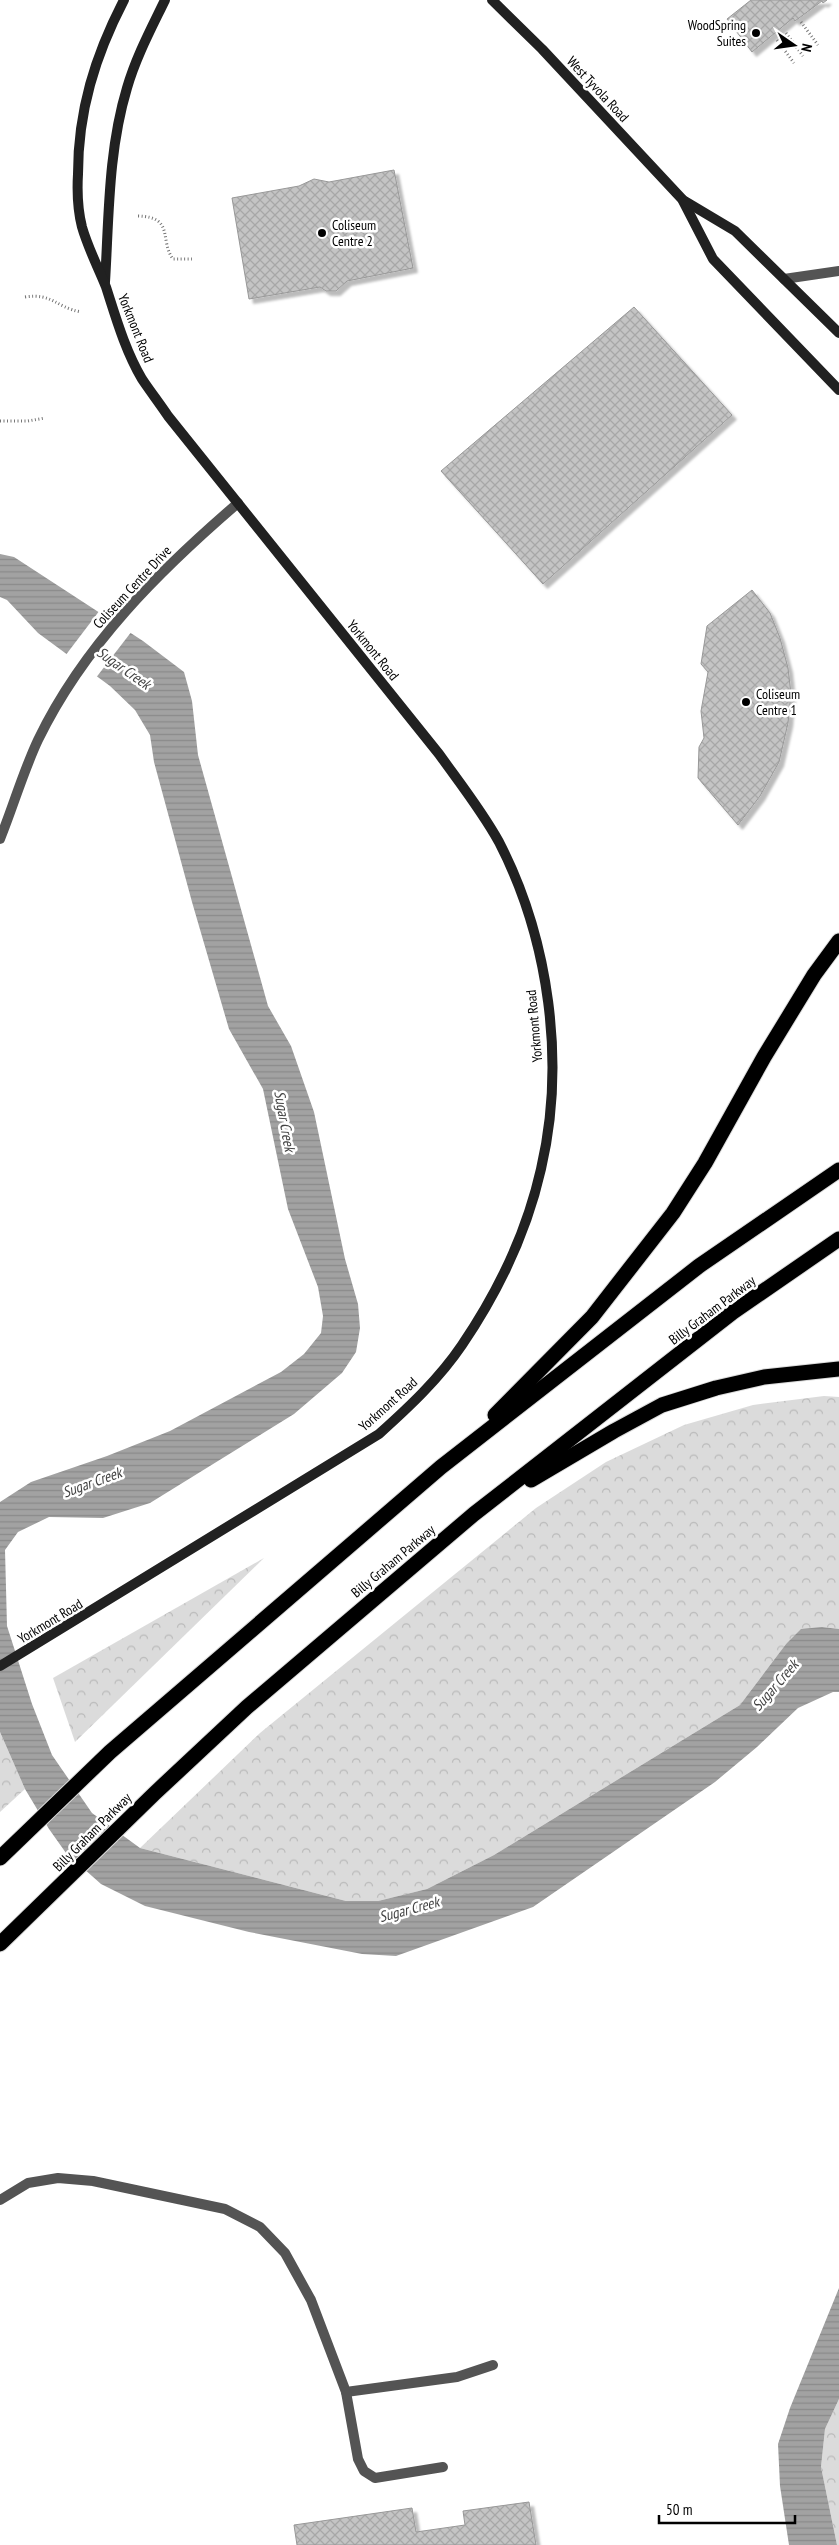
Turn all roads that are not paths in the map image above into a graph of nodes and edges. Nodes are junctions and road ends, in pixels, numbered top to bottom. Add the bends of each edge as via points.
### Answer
1 (124, 0) edge
2 (165, 0) edge
3 (492, 0) edge
4 (682, 199) junction
5 (839, 271) edge
6 (784, 279) junction
7 (105, 286) junction
8 (839, 333) edge
9 (839, 390) edge
10 (238, 504) junction
11 (0, 839) edge
12 (839, 941) edge
13 (839, 1170) edge
14 (839, 1239) edge
15 (839, 1369) edge
16 (440, 1467) junction
17 (474, 1514) junction
18 (0, 1666) edge
19 (5, 1853) edge
20 (0, 1944) edge
21 (0, 2200) edge
22 (493, 2365) dead end
23 (346, 2392) junction
24 (443, 2468) dead end

1 - 7 street, Yorkmont Road via 98,53 81,114 78,145 81,225
2 - 7 street, Yorkmont Road via 136,62 119,119 112,166
3 - 4 street, West Tyvola Road via 549,56
4 - 6 street, West Tyvola Road via 735,231
4 - 9 street, West Tyvola Road via 712,259
5 - 6 street
6 - 8 street, West Tyvola Road
7 - 10 street, Yorkmont Road via 115,319 142,379
10 - 11 street, Coliseum Centre Drive via 192,542 145,588 95,648 57,704 38,741
10 - 18 street, Yorkmont Road via 439,754 487,823 510,867 528,915 543,972 552,1044 550,1110 542,1169 520,1237 489,1301 461,1347 419,1399 379,1434
12 - 16 highway via 769,1049 674,1213 592,1317
13 - 16 highway via 699,1266
14 - 17 highway, Billy Graham Parkway via 733,1312
15 - 17 highway via 764,1377 716,1388 662,1406
16 - 19 highway via 110,1752
17 - 20 highway, Billy Graham Parkway via 247,1707
21 - 23 street via 28,2184 58,2178 93,2181 225,2209 260,2227 285,2253 311,2300
22 - 23 street via 457,2377
23 - 24 street via 358,2459 364,2472 375,2478

